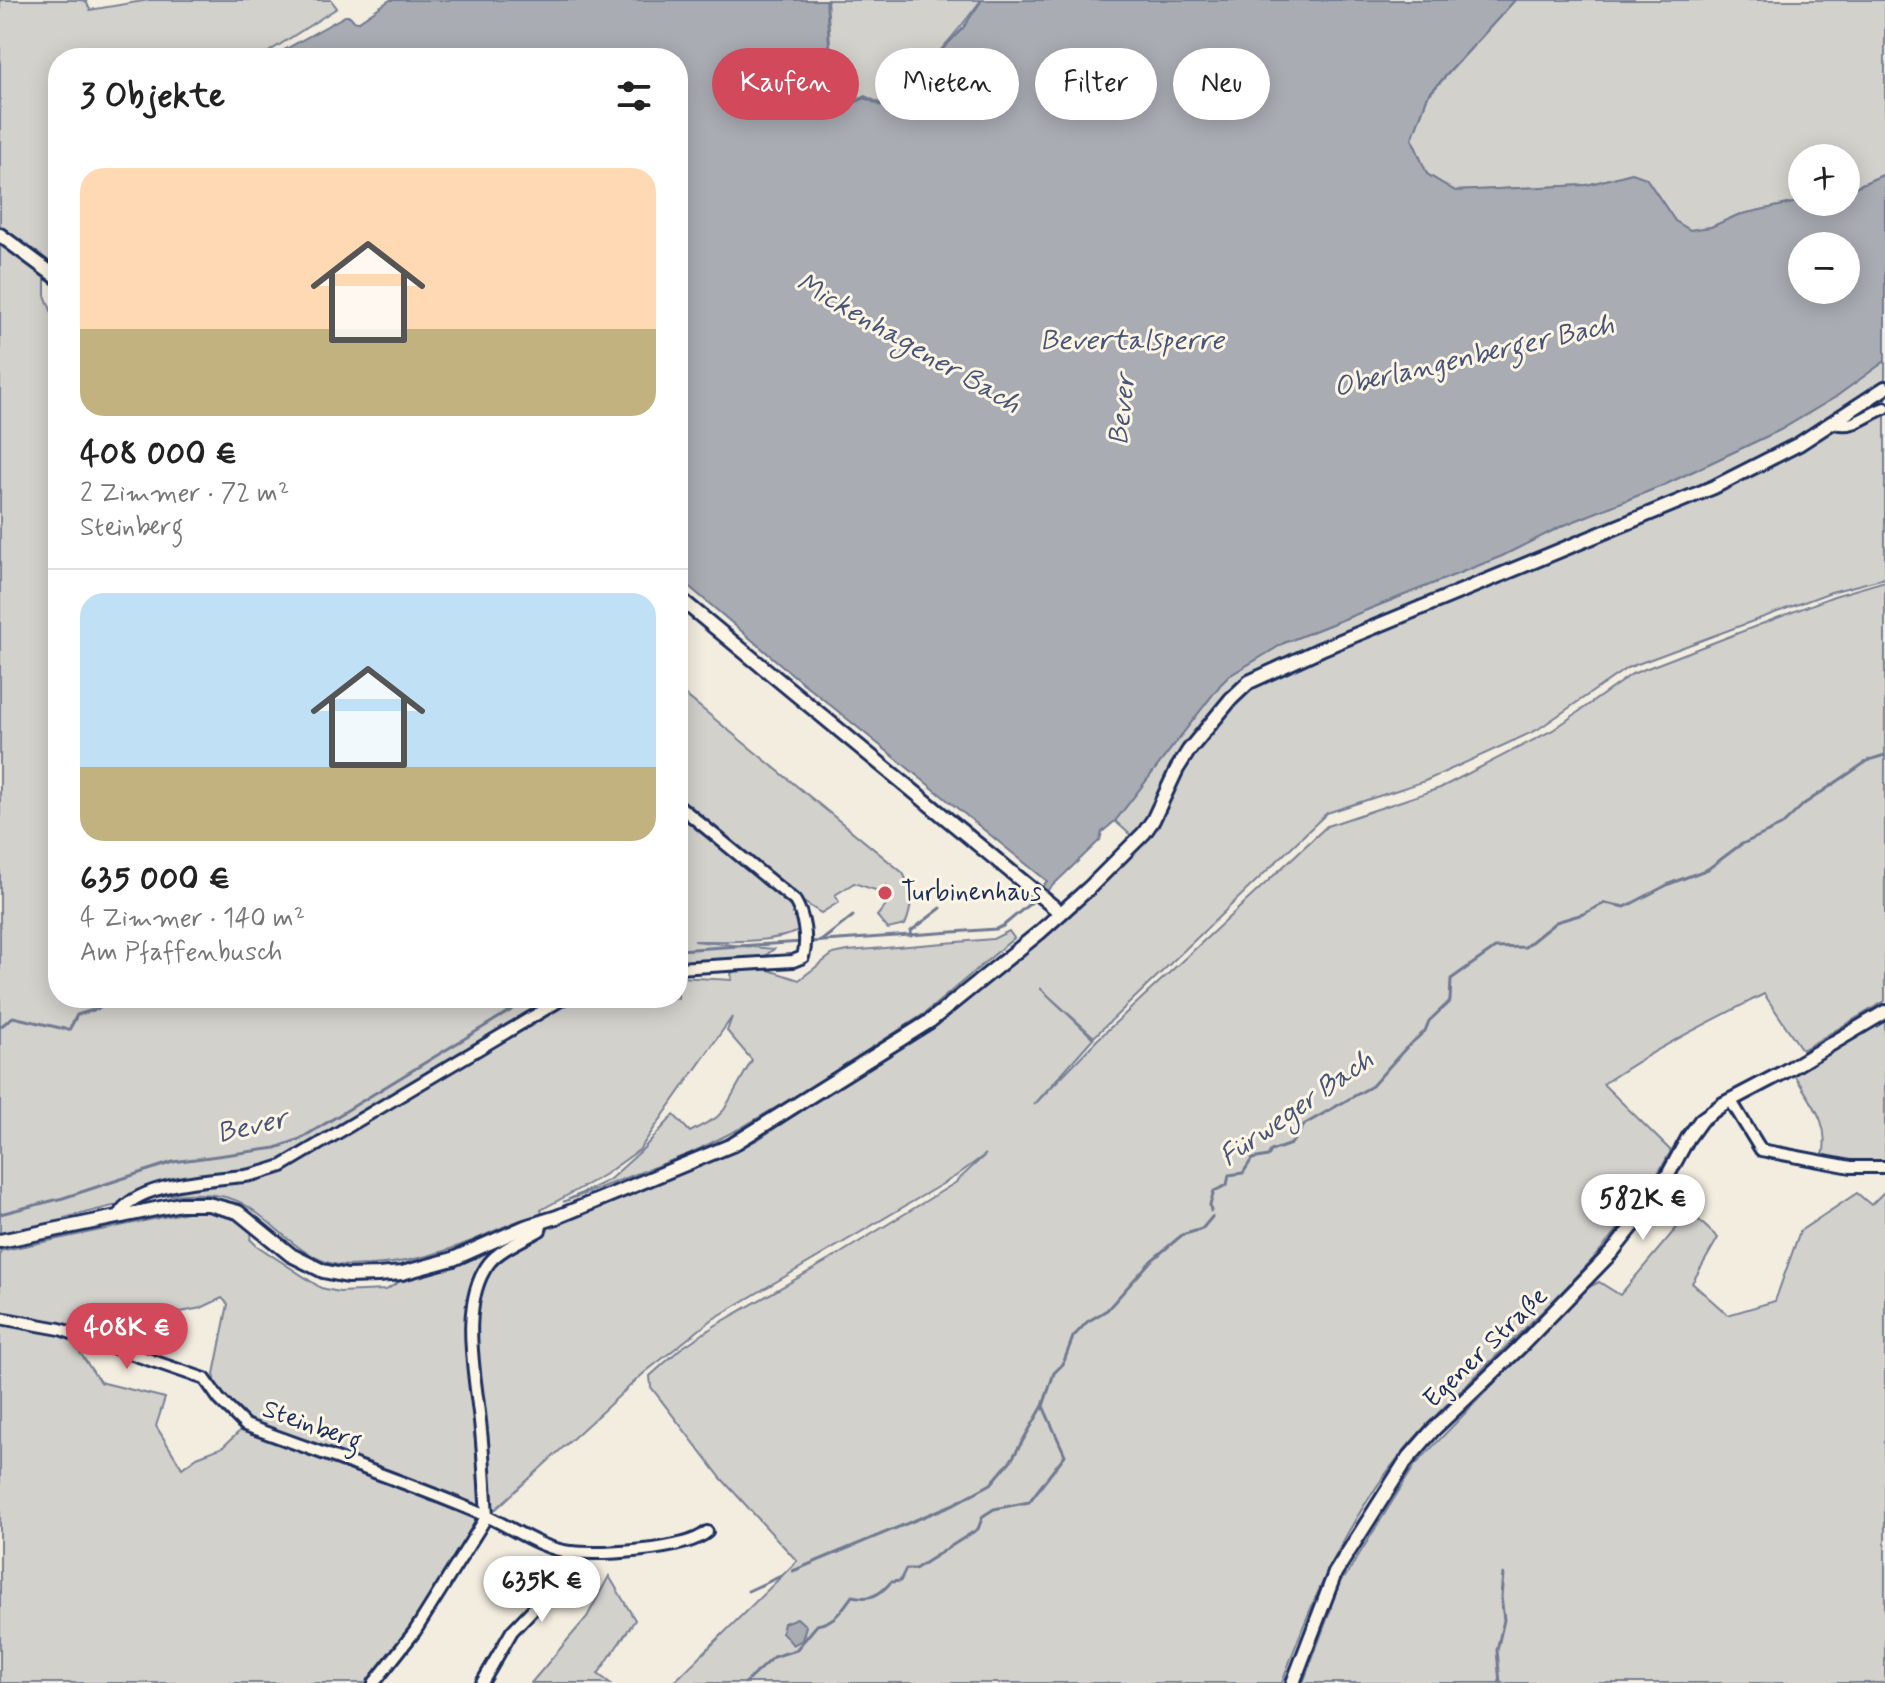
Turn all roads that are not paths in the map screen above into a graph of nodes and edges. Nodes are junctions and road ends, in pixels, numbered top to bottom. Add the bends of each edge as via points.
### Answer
1 (0, 235) edge
2 (48, 271) edge
3 (1885, 388) edge
4 (1885, 408) edge
5 (1835, 423) junction
6 (688, 605) edge
7 (688, 813) edge
8 (1061, 913) junction
9 (688, 967) edge
10 (547, 1008) edge
11 (1885, 1012) edge
12 (1731, 1101) junction
13 (1885, 1167) edge
14 (122, 1217) junction
15 (542, 1222) junction
16 (0, 1241) edge
17 (0, 1318) edge
18 (487, 1516) junction
19 (707, 1532) dead end
20 (571, 1552) junction
21 (374, 1683) edge
22 (482, 1683) edge
23 (1293, 1683) edge

1 - 2 street
3 - 5 street
4 - 5 street via 1853,424
5 - 8 street via 1714,487 1249,682 1189,750 1144,833
6 - 8 street
7 - 9 street via 795,901 802,914 805,949 803,957 793,961
8 - 15 street via 930,1021 752,1135
10 - 14 street via 282,1166 153,1192 128,1202
11 - 12 street, Egener Straße
12 - 13 street via 1761,1150 1851,1167
12 - 23 street, Egener Straße via 1701,1120 1656,1197 1612,1252 1406,1461 1335,1573
14 - 15 street via 180,1204 224,1207 245,1216 310,1265 358,1276 433,1265
14 - 16 street
15 - 18 street via 540,1230 491,1260 476,1296 473,1380
17 - 18 street, Steinberg via 60,1329 205,1379 245,1425
18 - 20 street, Steinberg
18 - 21 street via 415,1631
19 - 20 street via 701,1538 645,1550
20 - 22 street via 554,1587 512,1631

